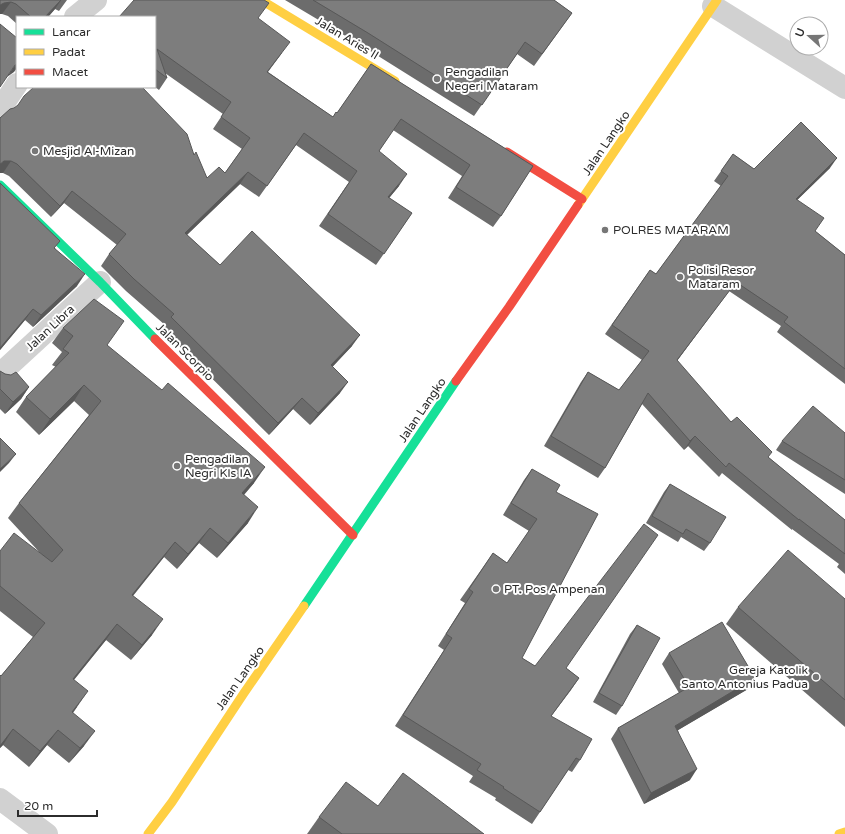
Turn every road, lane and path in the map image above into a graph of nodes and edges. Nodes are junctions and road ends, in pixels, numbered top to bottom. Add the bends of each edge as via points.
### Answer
1 (261, 0) edge
2 (94, 1) edge
3 (715, 3) edge
4 (76, 16) edge
5 (400, 84) edge
6 (16, 85) edge
7 (845, 88) edge
8 (0, 109) edge
9 (501, 148) edge
10 (0, 185) edge
11 (582, 199) junction
12 (100, 282) junction
13 (0, 374) edge
14 (353, 536) junction
15 (0, 799) edge
16 (845, 832) edge
17 (47, 834) edge
18 (148, 834) edge
19 (839, 834) edge

1 - 5 main road, Jalan Aries II
2 - 4 street
3 - 7 street
3 - 11 main road, Jalan Langko
6 - 8 street
9 - 11 main road
10 - 12 main road, Jalan Scorpio
11 - 14 main road, Jalan Langko via 509,308 446,395
12 - 13 street, Jalan Libra
12 - 14 main road, Jalan Scorpio
14 - 18 main road, Jalan Langko
15 - 17 street
16 - 19 main road

